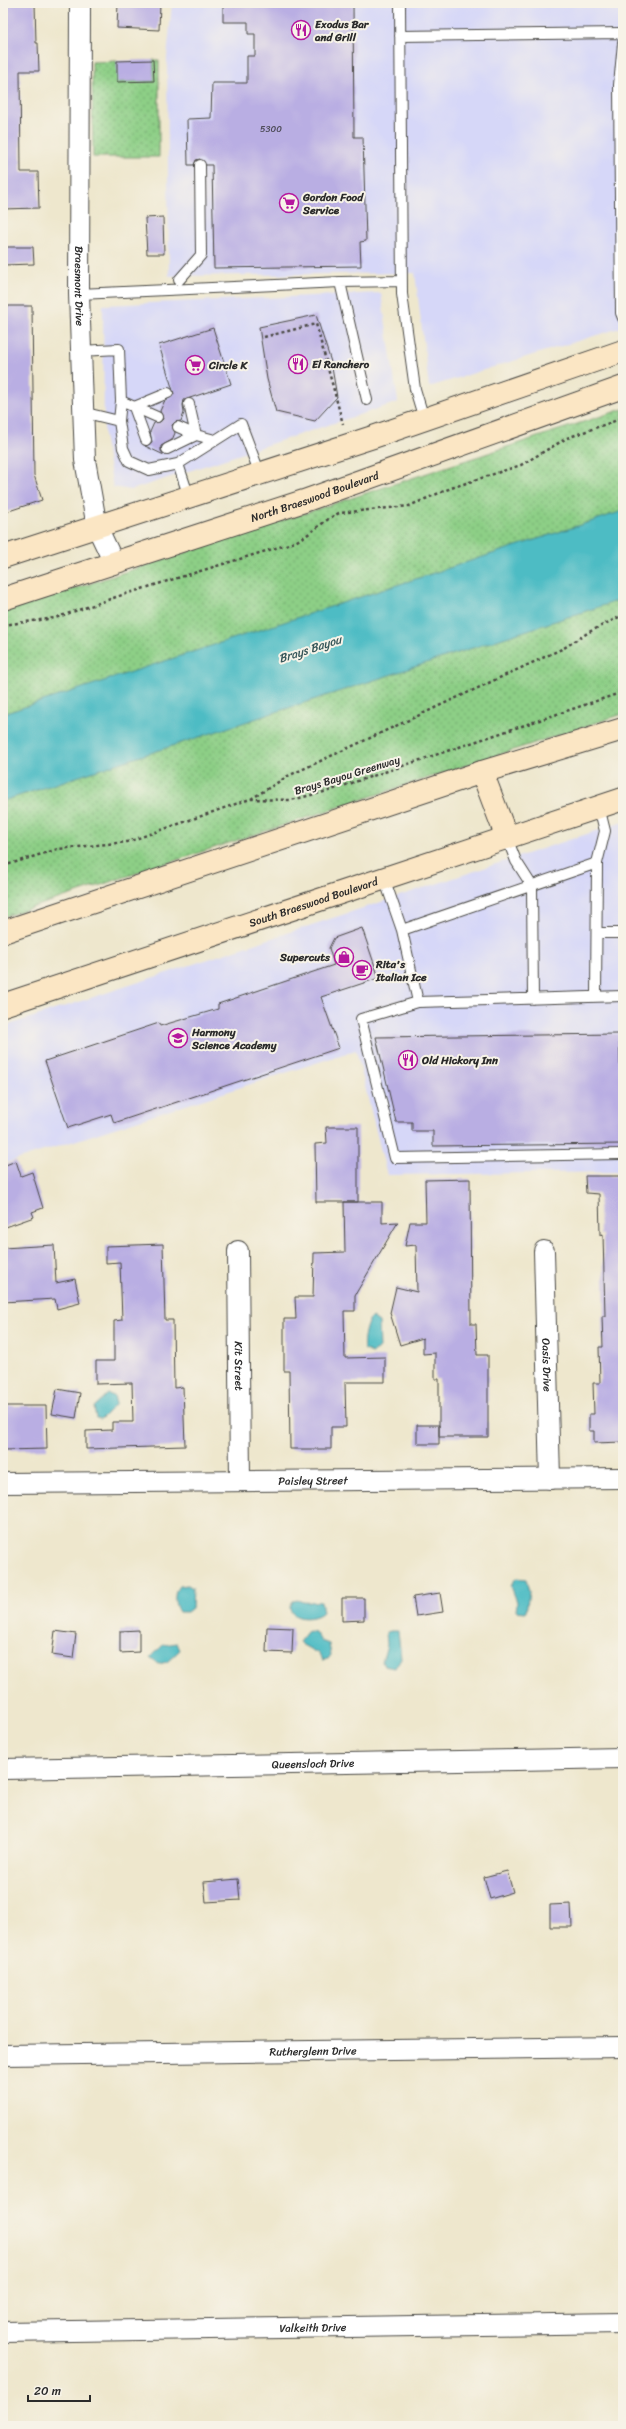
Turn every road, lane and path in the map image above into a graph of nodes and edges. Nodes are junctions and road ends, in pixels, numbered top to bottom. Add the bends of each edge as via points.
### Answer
1 (80, 3) edge
2 (400, 3) edge
3 (623, 33) edge
4 (400, 36) junction
5 (623, 43) edge
6 (200, 165) dead end
7 (179, 280) dead end
8 (401, 281) junction
9 (340, 282) junction
10 (79, 294) junction
11 (623, 318) edge
12 (264, 337) dead end
13 (80, 351) junction
14 (623, 351) edge
15 (623, 387) edge
16 (168, 393) dead end
17 (367, 400) dead end
18 (121, 401) junction
19 (189, 404) dead end
20 (134, 407) junction
21 (82, 412) junction
22 (157, 417) dead end
23 (623, 418) edge
24 (424, 419) junction
25 (119, 421) junction
26 (343, 425) dead end
27 (178, 427) dead end
28 (196, 435) junction
29 (146, 440) dead end
30 (215, 440) junction
31 (167, 449) dead end
32 (178, 464) junction
33 (260, 474) junction
34 (189, 497) junction
35 (97, 527) junction
36 (3, 557) edge
37 (114, 563) junction
38 (3, 599) edge
39 (623, 615) edge
40 (3, 625) edge
41 (623, 692) edge
42 (623, 729) edge
43 (482, 772) junction
44 (623, 799) edge
45 (250, 800) junction
46 (599, 807) junction
47 (507, 838) junction
48 (597, 863) junction
49 (3, 866) edge
50 (384, 878) junction
51 (532, 886) junction
52 (402, 930) junction
53 (3, 932) edge
54 (597, 933) junction
55 (623, 933) edge
56 (623, 996) edge
57 (596, 997) junction
58 (533, 999) junction
59 (418, 1002) junction
60 (3, 1005) edge
61 (623, 1154) edge
62 (238, 1251) dead end
63 (544, 1251) dead end
64 (623, 1478) edge
65 (550, 1479) junction
66 (240, 1481) junction
67 (3, 1483) edge
68 (623, 1758) edge
69 (3, 1768) edge
70 (623, 2047) edge
71 (3, 2055) edge
72 (623, 2323) edge
73 (3, 2332) edge

1 - 10 street, Braesmont Drive
2 - 4 lane
3 - 4 lane
4 - 8 lane
5 - 11 lane via 619,85 619,136
6 - 7 lane via 201,254
8 - 9 lane
8 - 24 lane via 414,389
9 - 10 lane
9 - 17 lane
10 - 13 street, Braesmont Drive
12 - 26 path via 316,324
13 - 18 lane via 119,349
13 - 21 street, Braesmont Drive
14 - 24 main road
15 - 37 main road, North Braeswood Boulevard via 304,501
16 - 20 lane
18 - 20 lane
18 - 25 lane
19 - 28 lane
20 - 22 lane
20 - 29 lane
21 - 25 lane
21 - 35 street, Braesmont Drive via 85,460
23 - 40 path via 567,438 521,465 452,488 409,506 339,513 292,543 54,618
24 - 33 main road
25 - 32 lane via 123,448 129,461 149,470
27 - 28 lane
28 - 30 lane
28 - 31 lane
30 - 32 lane
30 - 33 lane via 241,424
32 - 34 lane
33 - 34 main road
34 - 35 main road
35 - 36 main road
35 - 37 street, Braesmont Drive
37 - 38 main road, North Braeswood Boulevard
39 - 45 path via 564,648 288,776
41 - 45 path, Brays Bayou Greenway via 328,791 291,800
42 - 43 main road
43 - 47 main road
43 - 53 main road
44 - 46 main road, South Braeswood Boulevard
45 - 49 path, Brays Bayou Greenway via 127,842 58,849
46 - 47 main road, South Braeswood Boulevard
46 - 48 lane via 605,830
47 - 50 main road, South Braeswood Boulevard
47 - 51 lane via 516,861
48 - 51 lane
48 - 54 lane
50 - 52 lane
50 - 60 main road, South Braeswood Boulevard
51 - 52 lane
51 - 58 lane
52 - 59 lane
54 - 55 lane
54 - 57 lane
56 - 57 lane
57 - 58 lane
58 - 59 lane
59 - 61 lane via 361,1018 394,1158
62 - 66 street, Kit Street
63 - 65 street, Oasis Drive
64 - 65 street, Paisley Street
65 - 66 street, Paisley Street
66 - 67 street, Paisley Street
68 - 69 street, Queensloch Drive
70 - 71 street, Rutherglenn Drive
72 - 73 street, Valkeith Drive

